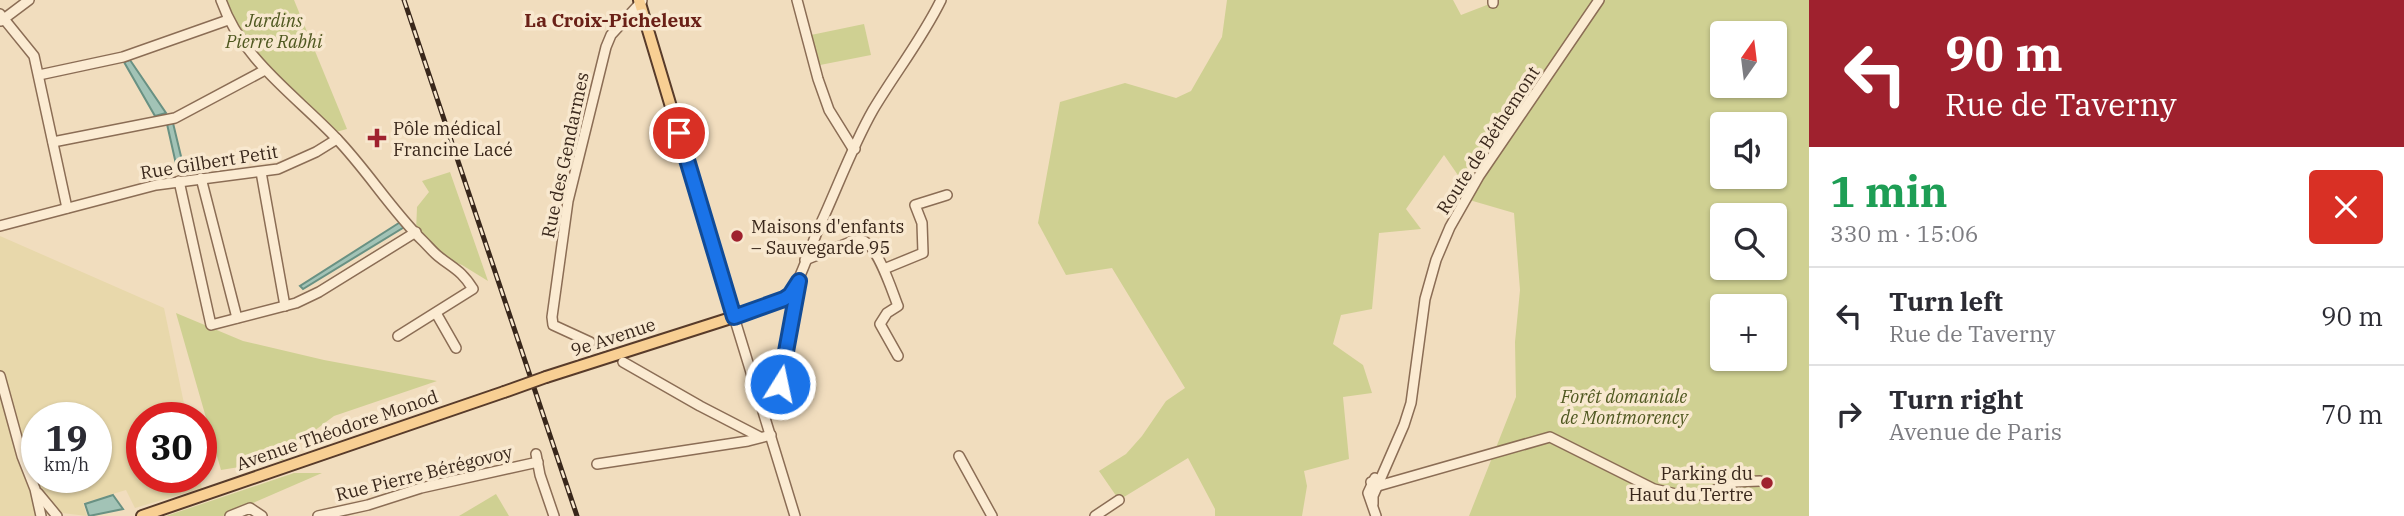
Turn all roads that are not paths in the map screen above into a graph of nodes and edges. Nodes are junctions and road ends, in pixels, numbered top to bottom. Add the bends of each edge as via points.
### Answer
1 (29, 0) edge
2 (220, 0) edge
3 (797, 0) edge
4 (941, 0) edge
5 (1599, 0) edge
6 (641, 1) edge
7 (1, 18) edge
8 (228, 20) junction
9 (265, 70) junction
10 (39, 75) junction
11 (337, 139) junction
12 (53, 142) junction
13 (855, 149) junction
14 (261, 172) junction
15 (201, 178) junction
16 (179, 181) junction
17 (947, 195) dead end
18 (67, 208) junction
19 (0, 226) edge
20 (416, 232) junction
21 (805, 260) junction
22 (884, 269) junction
23 (799, 281) junction
24 (285, 306) junction
25 (436, 313) junction
26 (734, 317) junction
27 (237, 318) junction
28 (398, 336) dead end
29 (590, 342) dead end
30 (456, 348) dead end
31 (898, 356) dead end
32 (623, 362) dead end
33 (0, 376) edge
34 (504, 392) joint
35 (775, 411) dead end
36 (770, 430) junction
37 (760, 437) junction
38 (21, 452) edge
39 (959, 456) dead end
40 (597, 464) dead end
41 (1760, 481) dead end
42 (1377, 482) junction
43 (36, 493) edge
44 (38, 493) edge
45 (1119, 500) dead end
46 (41, 516) edge
47 (58, 516) edge
48 (142, 516) edge
49 (230, 516) edge
50 (262, 516) edge
51 (318, 516) edge
52 (554, 516) edge
53 (795, 516) edge
54 (992, 516) edge
55 (1095, 516) edge
56 (1376, 516) edge

1 - 7 street
2 - 8 street
3 - 13 street via 830,110
4 - 13 street via 871,114
5 - 42 street, Route de Béthemont via 1479,176 1450,227 1425,299 1411,403
6 - 26 main road
6 - 29 street, Rue des Gendarmes via 611,35 568,201 553,325
7 - 10 street via 34,56
8 - 9 street
8 - 10 street via 123,57
9 - 11 street
9 - 12 street via 174,118
10 - 12 street
11 - 14 street, Rue Gilbert Petit via 292,164
11 - 20 street
12 - 18 street
13 - 21 street
14 - 15 street, Rue Gilbert Petit
14 - 24 street
15 - 16 street, Rue Gilbert Petit
15 - 27 street
16 - 18 street, Rue Gilbert Petit
16 - 27 street via 211,325
17 - 22 street via 915,205 922,223 923,253
18 - 19 street, Rue Gilbert Petit
20 - 24 street via 318,292
20 - 25 street via 438,256 462,272 473,289
21 - 22 street via 859,240
21 - 23 street
22 - 31 street via 898,306 880,324
23 - 26 street via 784,299
23 - 35 street
24 - 27 street
25 - 28 street
25 - 30 street
26 - 34 main road, 9e Avenue, bridge
26 - 36 street
32 - 37 street
33 - 38 street
34 - 48 main road, Avenue Théodore Monod
36 - 37 street
36 - 53 street
37 - 40 street
39 - 54 street
41 - 42 street via 1734,482 1703,495 1680,495 1654,489 1550,437
42 - 56 street via 1368,493
43 - 46 street
44 - 47 street
45 - 55 street
49 - 50 street via 250,508
51 - 52 street, Rue Pierre Bérégovoy via 537,458

